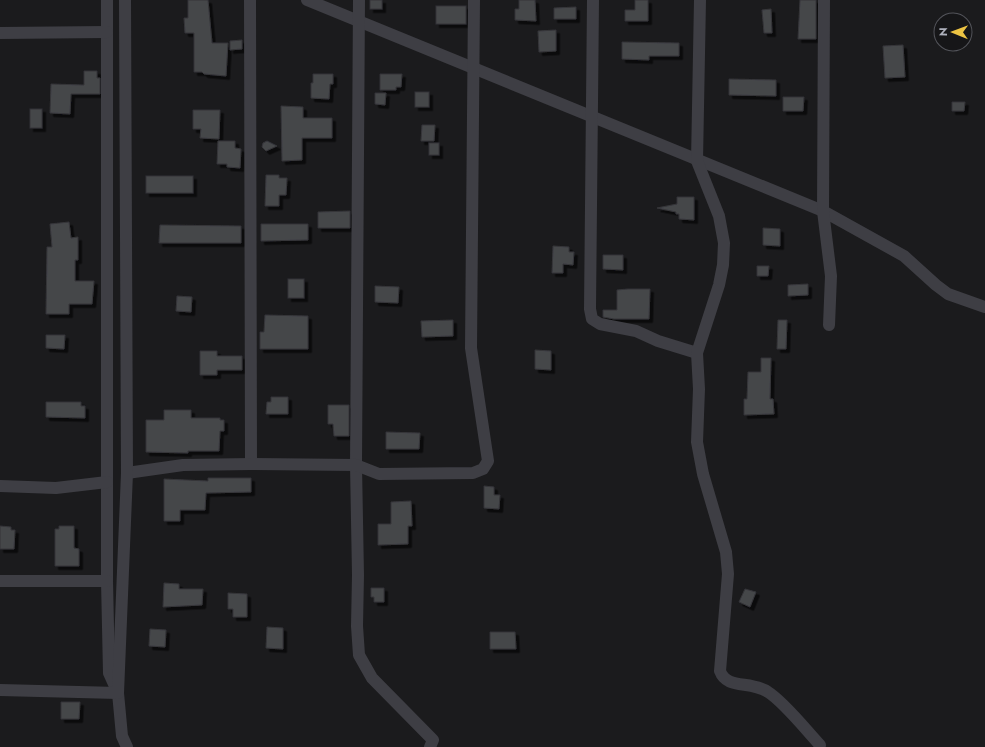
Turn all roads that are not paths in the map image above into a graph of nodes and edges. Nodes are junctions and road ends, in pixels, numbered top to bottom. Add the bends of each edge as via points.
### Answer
1 (107, 0) edge
2 (125, 0) edge
3 (250, 0) edge
4 (307, 0) edge
5 (359, 0) edge
6 (474, 0) edge
7 (593, 0) edge
8 (700, 0) edge
9 (824, 0) edge
10 (359, 22) junction
11 (107, 32) junction
12 (0, 33) edge
13 (473, 69) junction
14 (592, 116) junction
15 (697, 161) junction
16 (824, 211) junction
17 (985, 307) edge
18 (829, 325) dead end
19 (697, 353) junction
20 (251, 464) junction
21 (356, 465) junction
22 (127, 472) junction
23 (108, 482) junction
24 (0, 486) edge
25 (0, 581) edge
26 (106, 581) junction
27 (0, 690) edge
28 (118, 693) junction
29 (820, 745) dead end
30 (127, 747) edge
31 (430, 747) edge

1 - 11 street
2 - 22 street
3 - 20 street
4 - 10 street
5 - 10 street
6 - 13 street
7 - 14 street
8 - 15 street
9 - 16 street
10 - 13 street
10 - 21 street
11 - 12 street
11 - 23 street
13 - 14 street
13 - 21 street via 472,348 488,461 483,469 473,473 379,474
14 - 15 street
14 - 19 street via 592,319 600,324 636,331
15 - 16 street
15 - 19 street via 719,216 724,243 719,285
16 - 17 street via 904,256 948,294
16 - 18 street via 831,276
19 - 29 street via 697,442 703,474 726,552 728,574 720,671 723,678 731,683 749,684 768,691
20 - 21 street
20 - 22 street via 183,465
21 - 31 street via 359,656 372,678 433,740
22 - 28 street
23 - 24 street via 56,488
23 - 26 street
25 - 26 street
26 - 28 street via 109,673
27 - 28 street
28 - 30 street via 122,736

